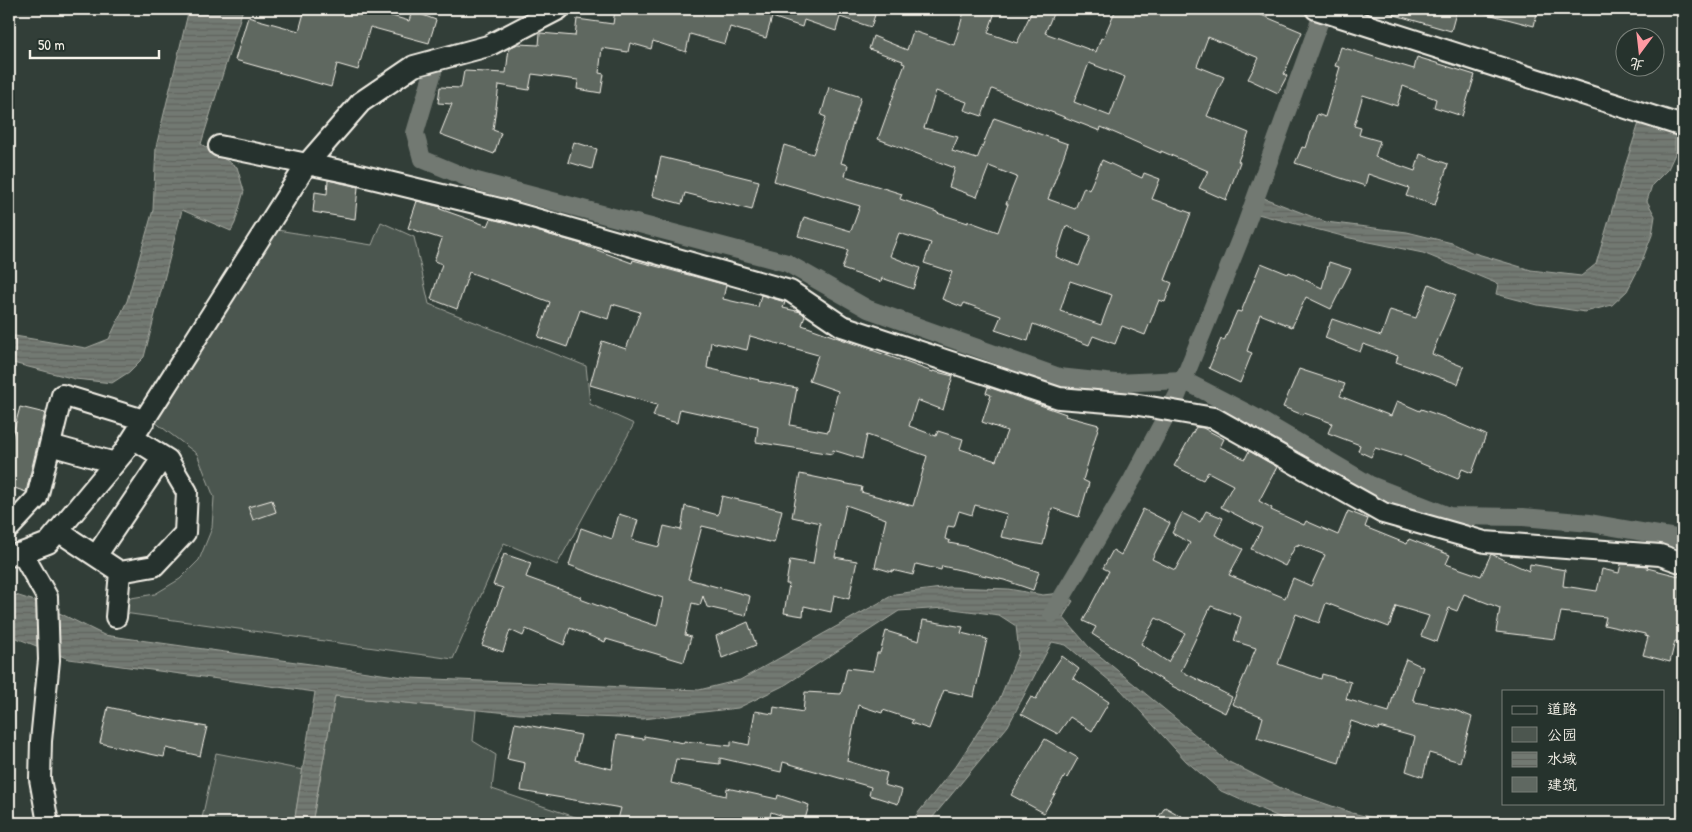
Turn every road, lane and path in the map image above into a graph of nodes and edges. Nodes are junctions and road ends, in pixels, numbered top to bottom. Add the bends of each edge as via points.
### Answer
1 (559, 9) edge
2 (1316, 9) edge
3 (1683, 126) edge
4 (219, 146) dead end
5 (307, 164) junction
6 (144, 420) junction
7 (133, 438) junction
8 (50, 445) junction
9 (163, 457) junction
10 (115, 463) junction
11 (9, 528) edge
12 (58, 531) junction
13 (15, 555) edge
14 (96, 556) junction
15 (1683, 564) edge
16 (120, 572) junction
17 (116, 617) dead end
18 (48, 823) edge

1 - 5 street via 488,46 414,66 361,102
2 - 3 street
4 - 5 street
5 - 6 street
5 - 15 street via 508,211 790,291 842,326 1059,398 1133,404 1214,418 1392,515 1485,542 1660,555
6 - 7 street
6 - 8 street via 62,396
7 - 9 street
7 - 10 street
8 - 10 street
8 - 11 street via 36,498
9 - 14 street
9 - 16 street via 187,492 185,532 154,566
10 - 12 street
12 - 13 street via 48,543
12 - 14 street
13 - 18 street via 47,598 49,660 40,779
14 - 16 street
16 - 17 street

